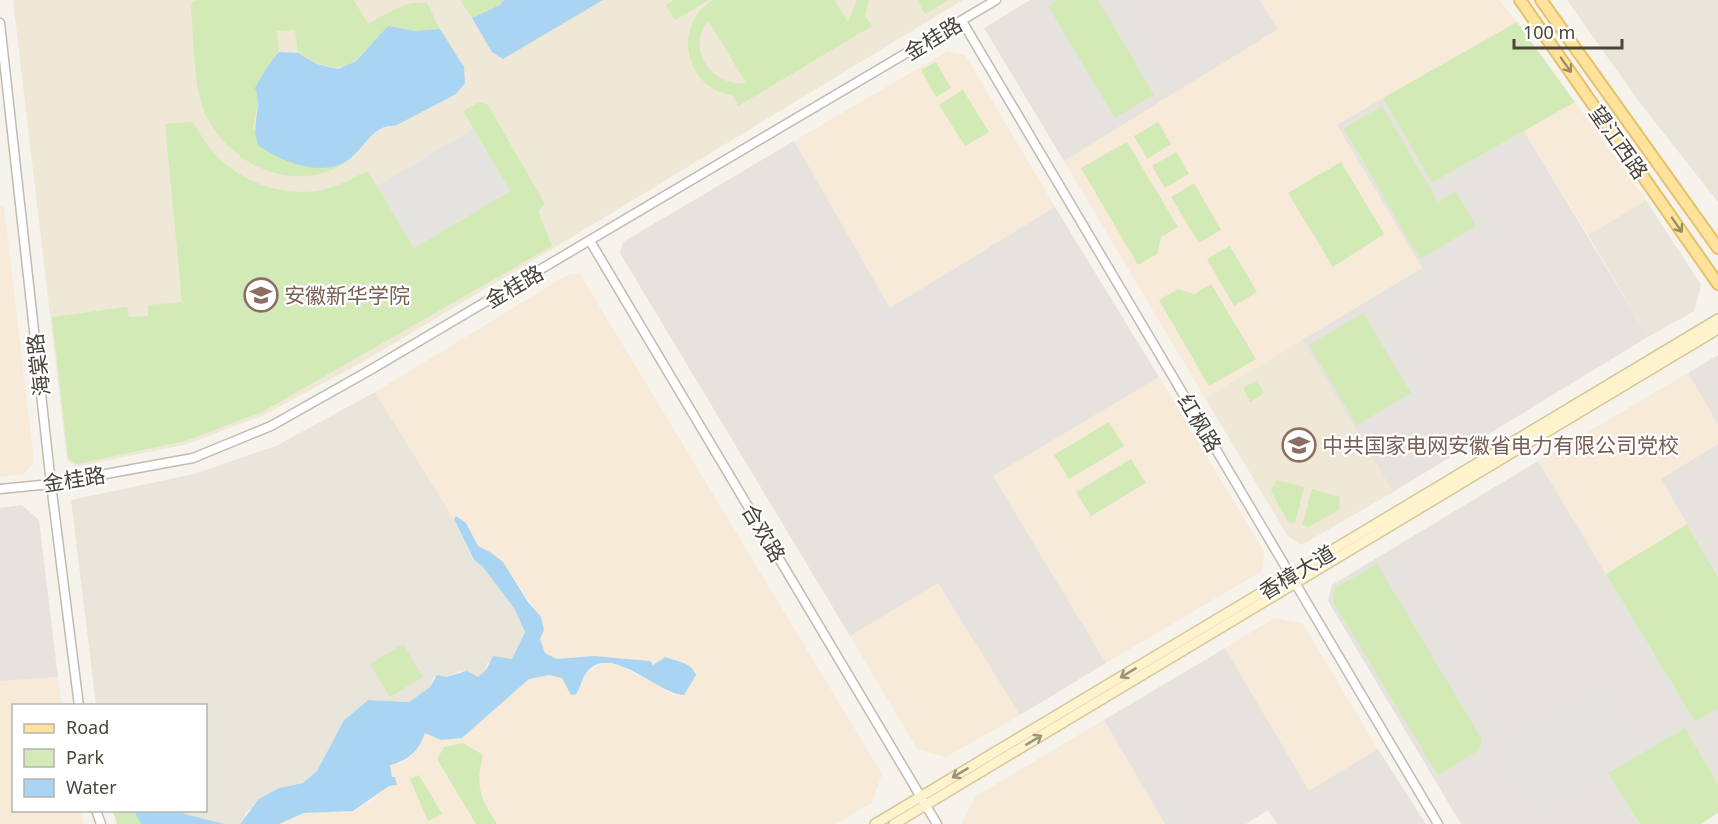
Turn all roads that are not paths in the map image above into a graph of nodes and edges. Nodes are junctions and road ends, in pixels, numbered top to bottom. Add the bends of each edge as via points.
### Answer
1 (996, 0) edge
2 (1520, 0) edge
3 (1541, 0) edge
4 (962, 21) junction
5 (0, 23) edge
6 (590, 241) junction
7 (1718, 248) edge
8 (1718, 284) edge
9 (1718, 319) edge
10 (1718, 329) edge
11 (51, 484) junction
12 (0, 489) edge
13 (1292, 580) junction
14 (79, 704) edge
15 (923, 801) junction
16 (875, 824) edge
17 (894, 824) edge
18 (937, 824) edge
19 (1438, 824) edge

1 - 4 street, 金桂路
2 -> 8 main road, 望江西路
3 - 7 main road, 望江西路
4 - 6 street, 金桂路
4 - 13 street, 红枫路
5 - 11 street, 海棠路
6 - 11 street, 金桂路 via 271,426 193,458
6 - 15 street, 合欢路
9 - 13 main road, 香樟大道
10 - 13 main road, 香樟大道
11 - 12 street, 金桂路
11 - 14 street, 海棠路
13 - 15 main road, 香樟大道
13 - 19 street, 红枫路
15 - 16 main road, 香樟大道
15 - 17 main road, 香樟大道
15 - 18 street, 合欢路

